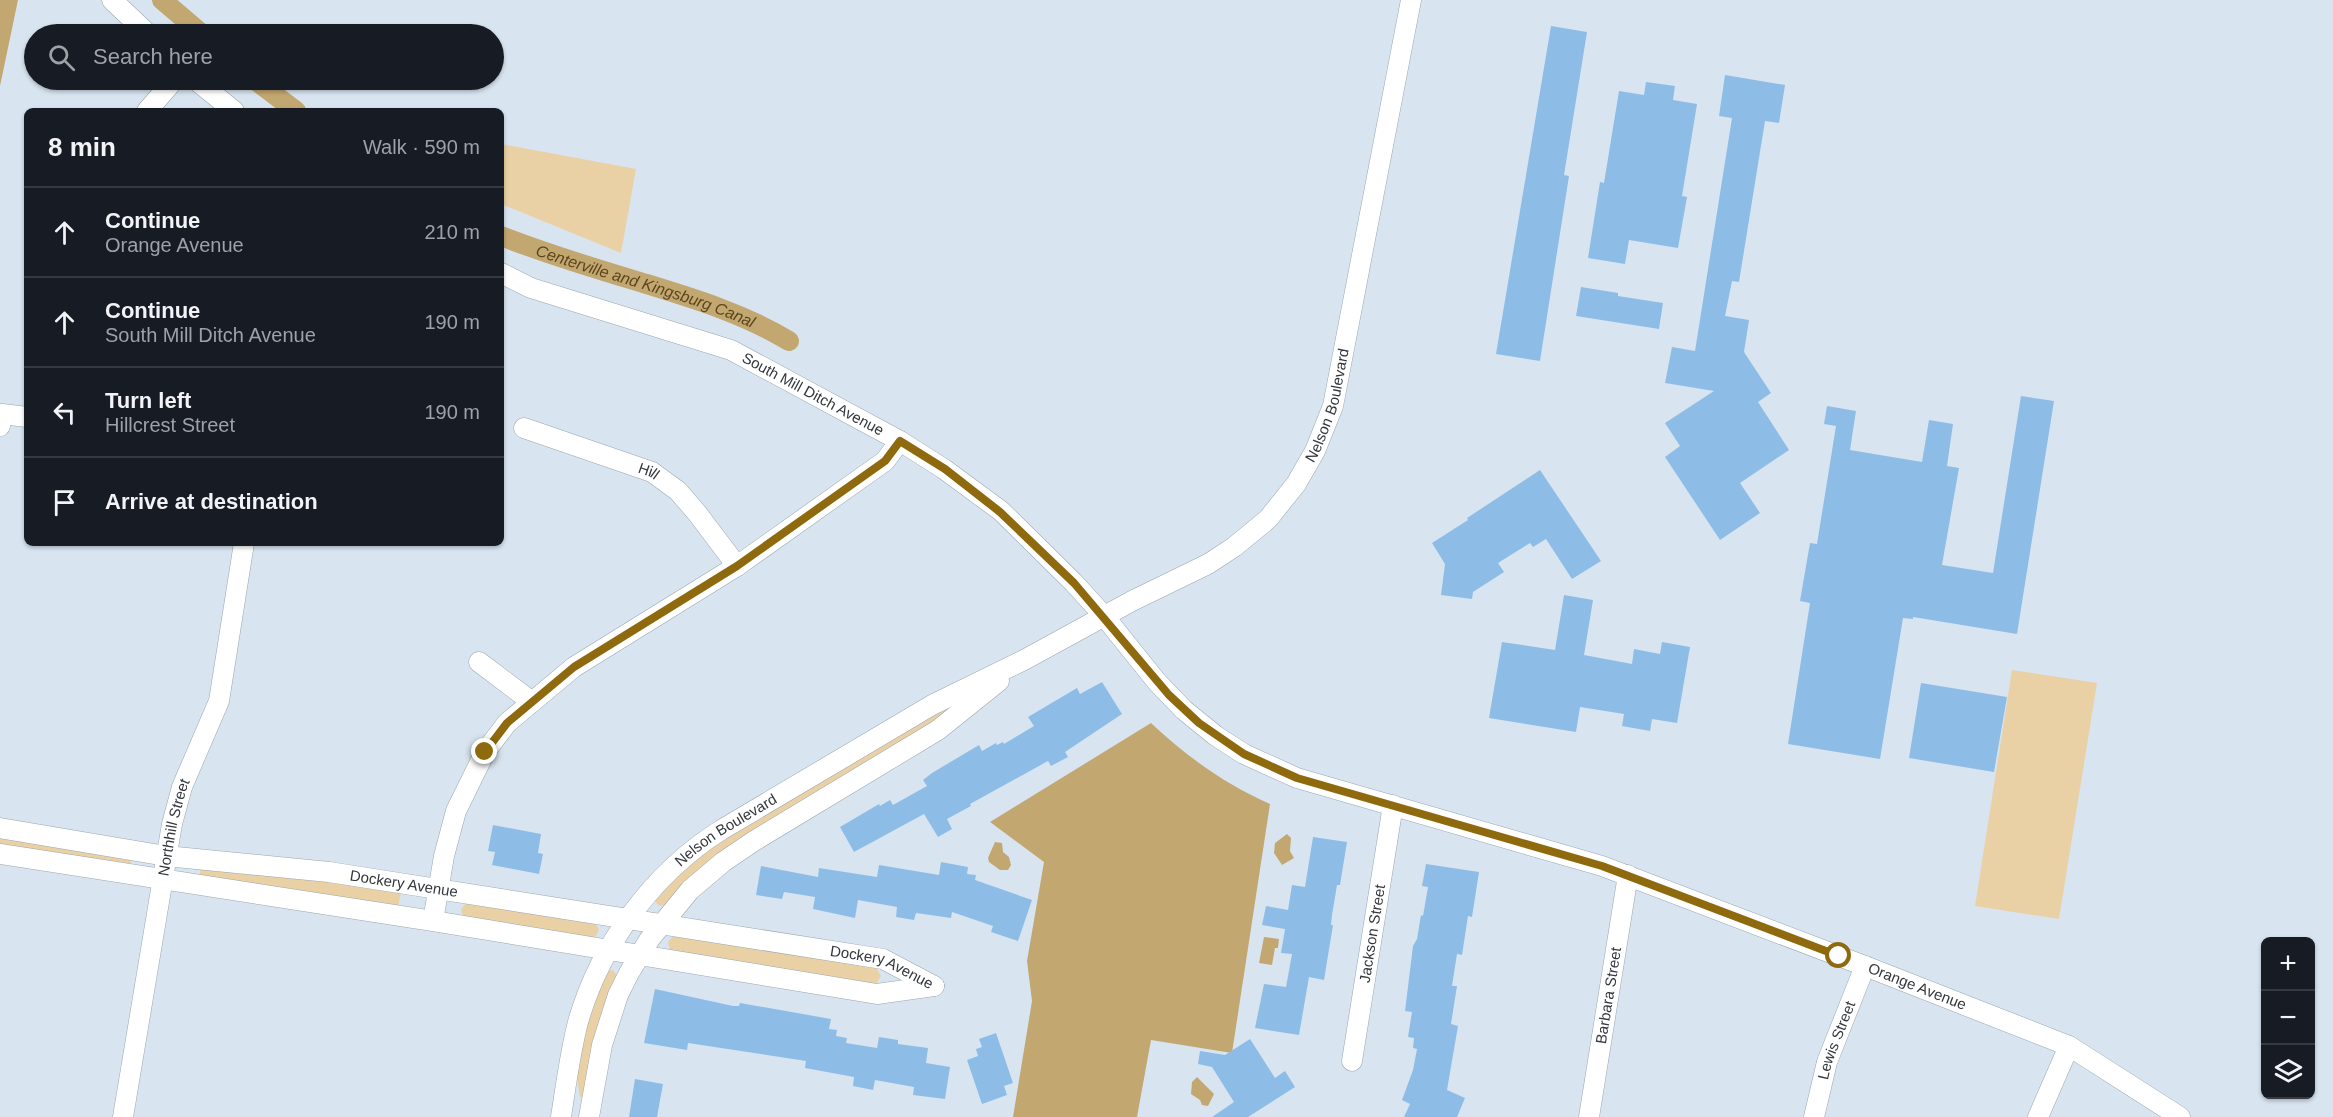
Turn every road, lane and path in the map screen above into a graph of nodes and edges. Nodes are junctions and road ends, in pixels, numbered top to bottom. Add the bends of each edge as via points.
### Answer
1 (112, 0) edge
2 (1411, 0) edge
3 (137, 24) edge
4 (165, 90) edge
5 (208, 90) edge
6 (150, 108) edge
7 (230, 108) edge
8 (504, 274) edge
9 (24, 417) edge
10 (1, 420) edge
11 (524, 428) dead end
12 (900, 441) junction
13 (244, 546) edge
14 (737, 566) junction
15 (1104, 616) junction
16 (1024, 660) junction
17 (479, 662) dead end
18 (532, 702) junction
19 (1297, 778) joint
20 (1393, 805) junction
21 (0, 828) edge
22 (0, 854) edge
23 (166, 856) junction
24 (1628, 875) junction
25 (163, 879) junction
26 (438, 889) junction
27 (628, 919) junction
28 (433, 921) junction
29 (661, 924) junction
30 (608, 951) junction
31 (638, 956) junction
32 (1864, 966) junction
33 (2069, 1046) junction
34 (1352, 1060) dead end
35 (123, 1117) edge
36 (561, 1117) edge
37 (589, 1117) edge
38 (1589, 1117) edge
39 (1814, 1117) edge
40 (2038, 1117) edge
41 (2180, 1117) edge

1 - 3 street
2 - 15 street, Nelson Boulevard via 1338,383 1329,420 1315,451 1282,503 1253,533 1208,564
4 - 6 street
5 - 7 street
8 - 12 street, South Mill Ditch Avenue via 531,288 731,350
9 - 10 street
11 - 14 street, Hill via 652,471 678,491
12 - 14 street via 885,461
12 - 15 street, South Mill Ditch Avenue via 945,469 1000,512
13 - 23 street, Northhill Street via 219,701 182,787
14 - 18 street via 574,667
15 - 16 street, Nelson Boulevard
15 - 19 street, South Mill Ditch Avenue via 1157,682 1199,723 1244,754
16 - 27 street, Nelson Boulevard via 932,705 706,839 663,877
16 - 29 street, Nelson Boulevard via 938,730 723,862 690,890
17 - 18 street
18 - 26 street via 507,723 474,771 456,811
19 - 20 street, Orange Avenue
20 - 24 street, Orange Avenue
20 - 34 street, Jackson Street
21 - 23 street, Dockery Avenue
22 - 25 street, Dockery Avenue
23 - 25 street, Northhill Street
23 - 26 street, Dockery Avenue via 328,872
24 - 32 street, Orange Avenue
24 - 38 street, Barbara Street
25 - 28 street, Dockery Avenue
25 - 35 street, Northhill Street
26 - 27 street, Dockery Avenue
26 - 28 street
27 - 29 street, Dockery Avenue
27 - 30 street, Nelson Boulevard
28 - 30 street, Dockery Avenue
29 - 31 street, Nelson Boulevard
29 - 31 street, Dockery Avenue via 883,959 934,986 877,994
30 - 31 street, Dockery Avenue
30 - 36 street, Nelson Boulevard via 579,1021
31 - 37 street, Nelson Boulevard via 618,995 606,1031
32 - 33 street, Orange Avenue
32 - 39 street, Lewis Street via 1827,1062
33 - 40 street
33 - 41 street, Orange Avenue

